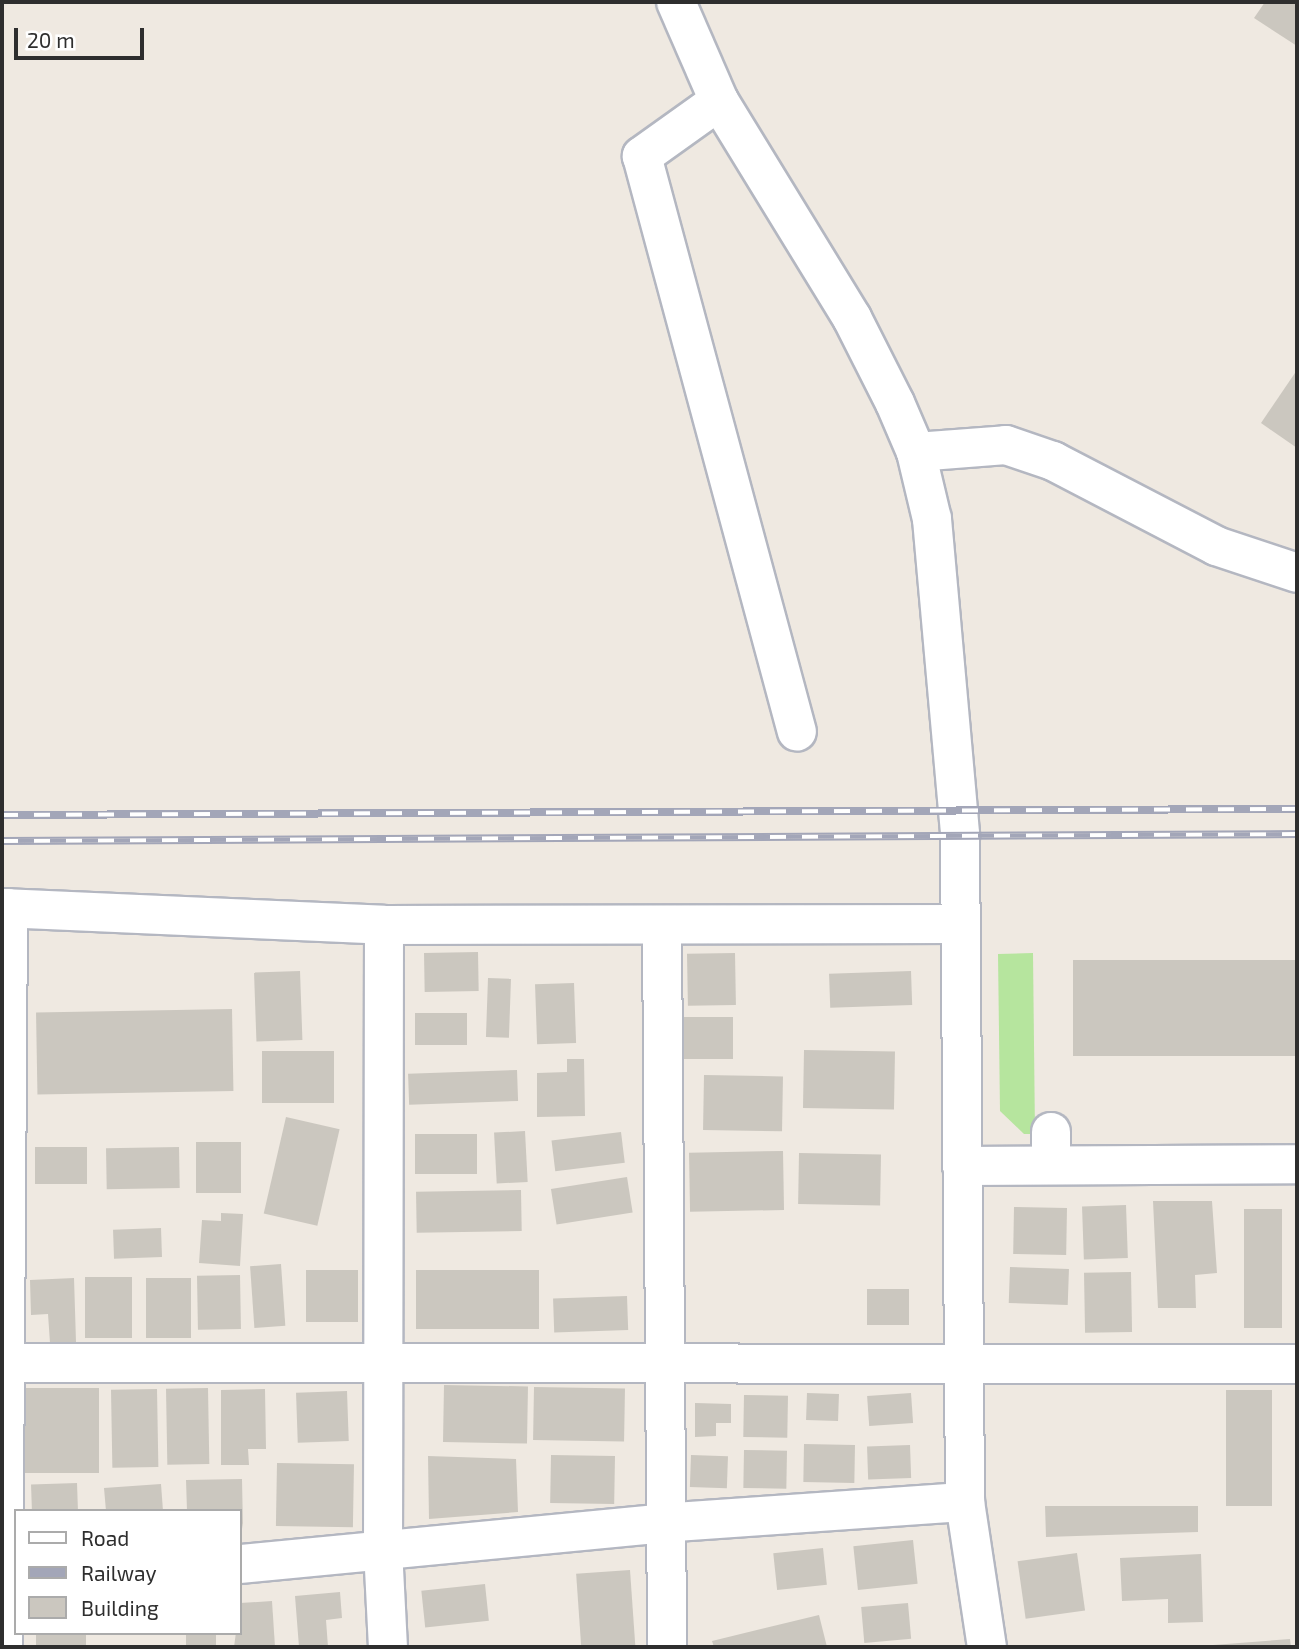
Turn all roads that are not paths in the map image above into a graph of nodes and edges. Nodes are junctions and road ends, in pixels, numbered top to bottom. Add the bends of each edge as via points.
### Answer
1 (676, 2) edge
2 (719, 102) junction
3 (916, 452) junction
4 (1297, 573) edge
5 (797, 732) dead end
6 (5, 908) edge
7 (961, 924) junction
8 (384, 925) junction
9 (663, 926) junction
10 (4, 1087) edge
11 (1297, 1164) edge
12 (962, 1166) junction
13 (3, 1259) edge
14 (2, 1363) edge
15 (1297, 1364) edge
16 (962, 1366) junction
17 (385, 1367) junction
18 (663, 1367) junction
19 (965, 1502) junction
20 (662, 1523) junction
21 (383, 1549) junction
22 (242, 1564) edge
23 (8, 1589) edge
24 (3, 1647) edge
25 (388, 1647) edge
26 (667, 1647) edge
27 (987, 1647) edge

1 - 2 street
2 - 3 street via 852,318
2 - 5 street via 642,156
3 - 4 street via 1006,445 1053,461 1216,546
3 - 7 street via 946,631
6 - 8 street
6 - 10 street
7 - 9 street
7 - 12 street
8 - 9 street
8 - 17 street
9 - 18 street
10 - 13 street
11 - 12 street via 1051,1149
12 - 16 street
13 - 14 street
14 - 17 street
14 - 23 street
15 - 16 street
16 - 18 street
16 - 19 street
17 - 18 street
17 - 21 street
18 - 20 street
19 - 20 street
19 - 27 street
20 - 21 street
20 - 26 street
21 - 22 street
21 - 25 street
23 - 24 street

